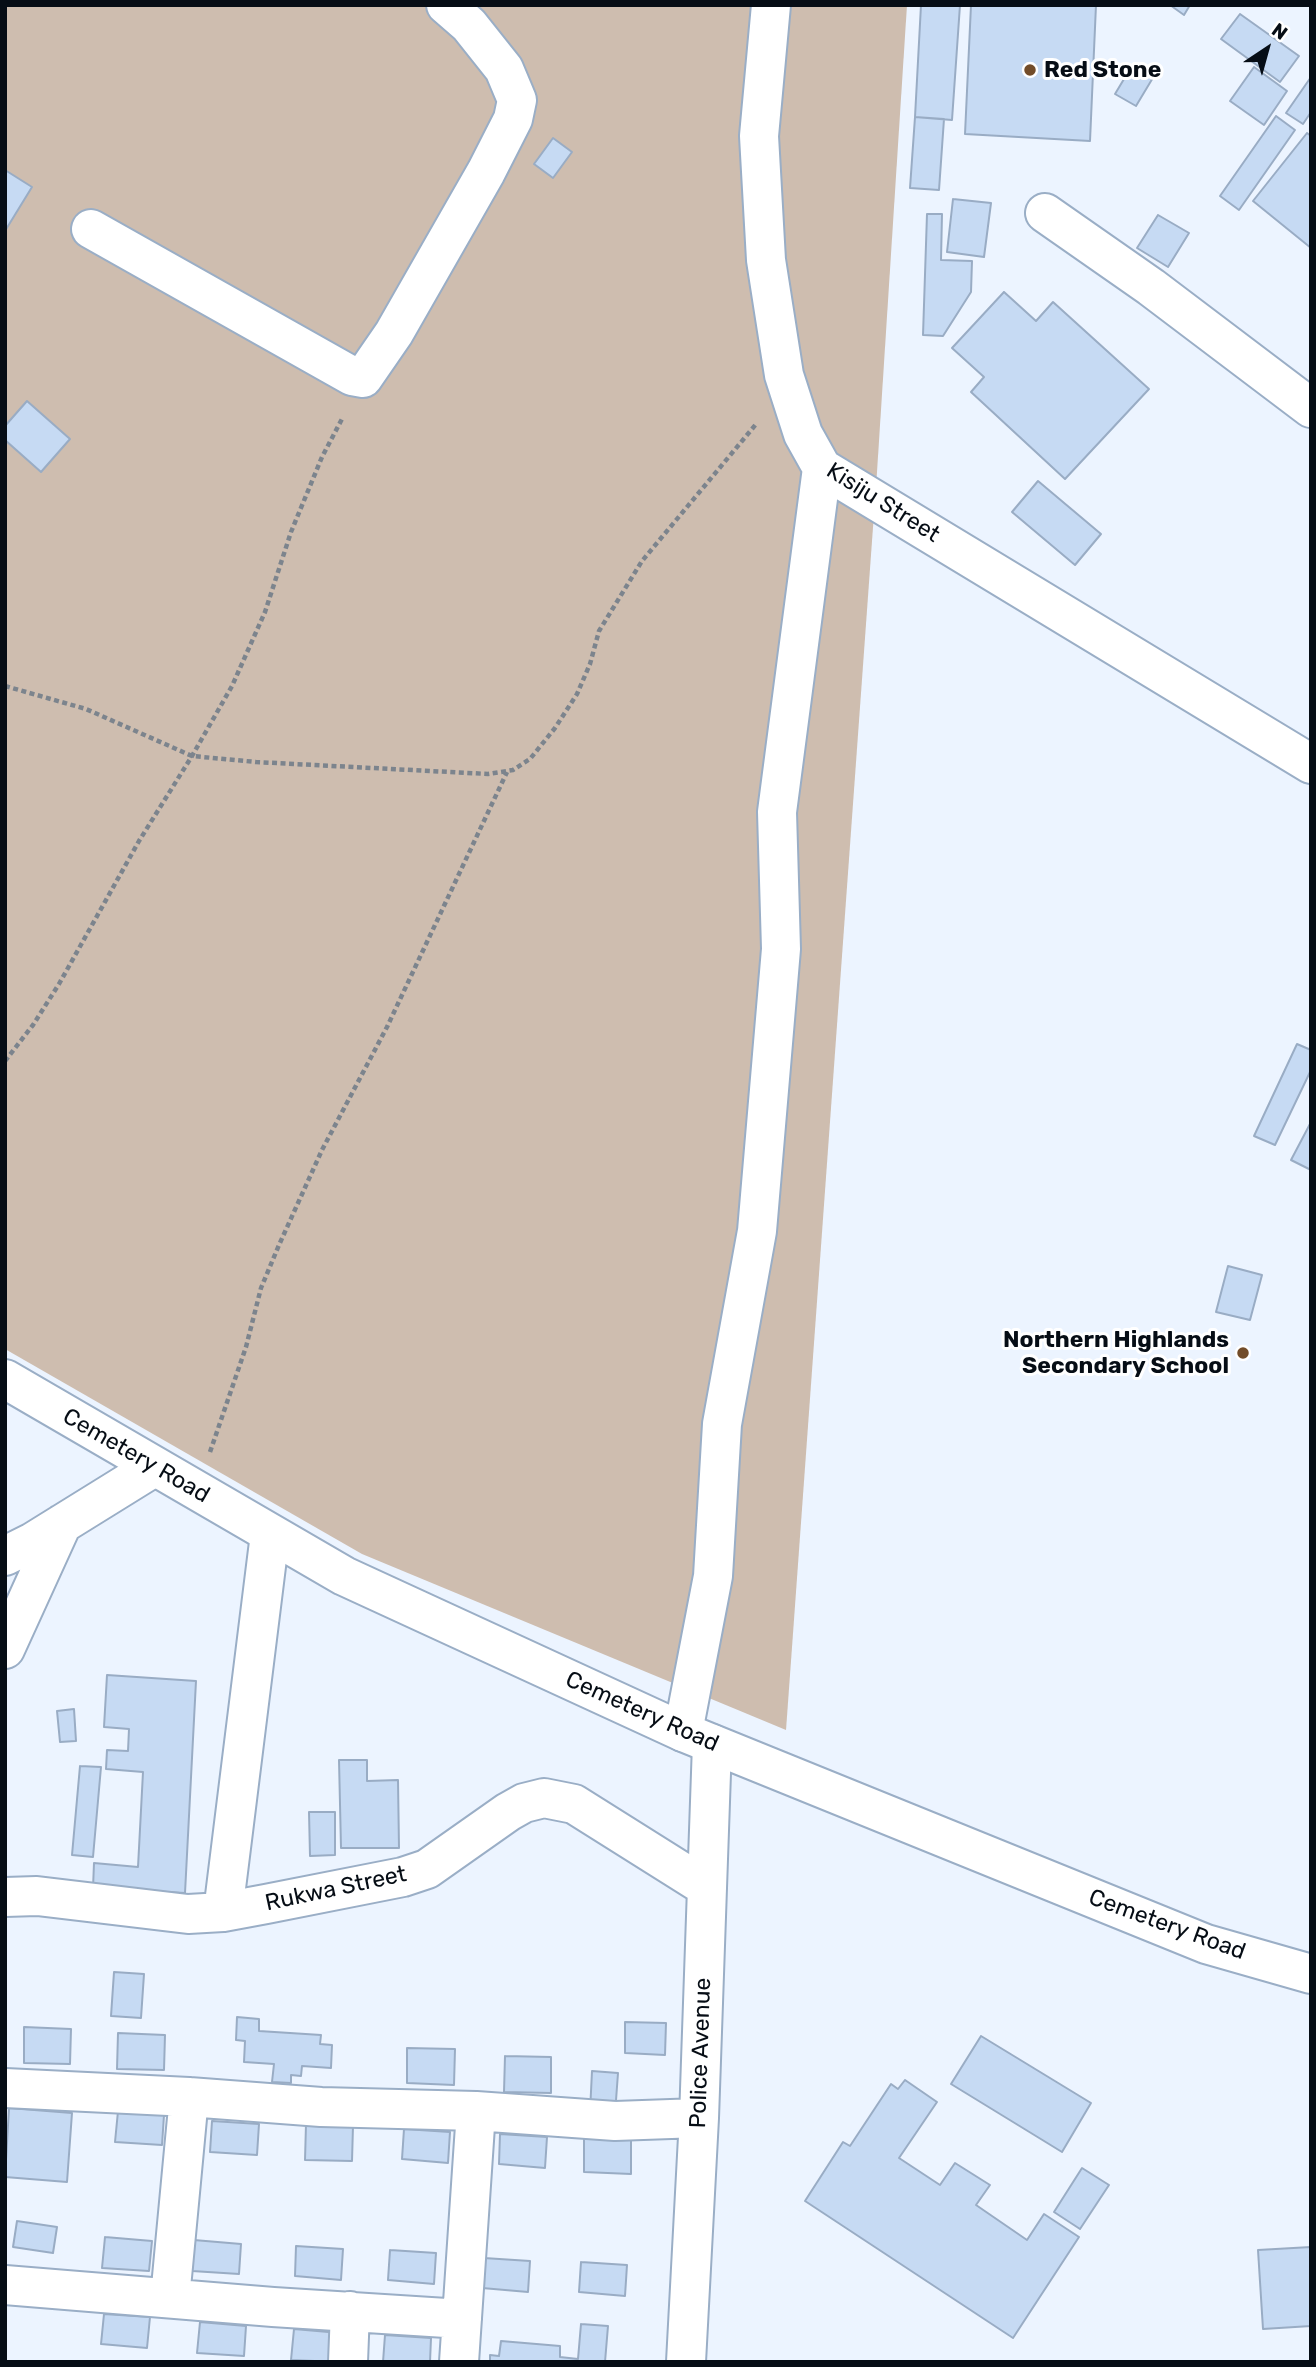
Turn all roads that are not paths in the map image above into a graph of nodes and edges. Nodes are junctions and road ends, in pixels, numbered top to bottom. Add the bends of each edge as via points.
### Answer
1 (446, 5) edge
2 (771, 5) edge
3 (1045, 213) dead end
4 (91, 229) dead end
5 (1311, 408) edge
6 (822, 468) junction
7 (1311, 764) edge
8 (5, 1379) edge
9 (154, 1467) junction
10 (62, 1524) junction
11 (270, 1534) junction
12 (5, 1556) edge
13 (5, 1649) edge
14 (698, 1738) junction
15 (706, 1887) junction
16 (5, 1897) edge
17 (223, 1912) junction
18 (1311, 1974) edge
19 (5, 2088) edge
20 (189, 2097) junction
21 (476, 2111) junction
22 (699, 2118) junction
23 (5, 2285) edge
24 (170, 2298) junction
25 (350, 2311) junction
26 (462, 2319) junction
27 (348, 2362) edge
28 (459, 2362) edge
29 (686, 2362) edge

1 - 4 street via 505,69 517,100 513,119 394,333 363,378 352,376
2 - 6 street, Kisiju Street via 760,135 766,260 784,375 803,433
3 - 5 street
6 - 7 street, Kisiju Street
6 - 14 street, Police Avenue via 777,812 781,948 757,1231 722,1424
8 - 9 street, Cemetery Road
9 - 10 street
9 - 11 street, Cemetery Road
10 - 12 street
10 - 13 street
11 - 14 street, Cemetery Road via 344,1576
11 - 17 street
14 - 15 street, Police Avenue
14 - 18 street, Cemetery Road via 1206,1944
15 - 17 street, Rukwa Street via 574,1804 544,1798 508,1812 427,1869
15 - 22 street, Police Avenue
16 - 17 street, Rukwa Street via 37,1896 188,1914
19 - 20 street
20 - 21 street via 321,2107
20 - 24 street
21 - 22 street via 615,2121
21 - 26 street
22 - 29 street, Police Avenue
23 - 24 street
24 - 25 street
25 - 26 street
25 - 27 street
26 - 28 street

